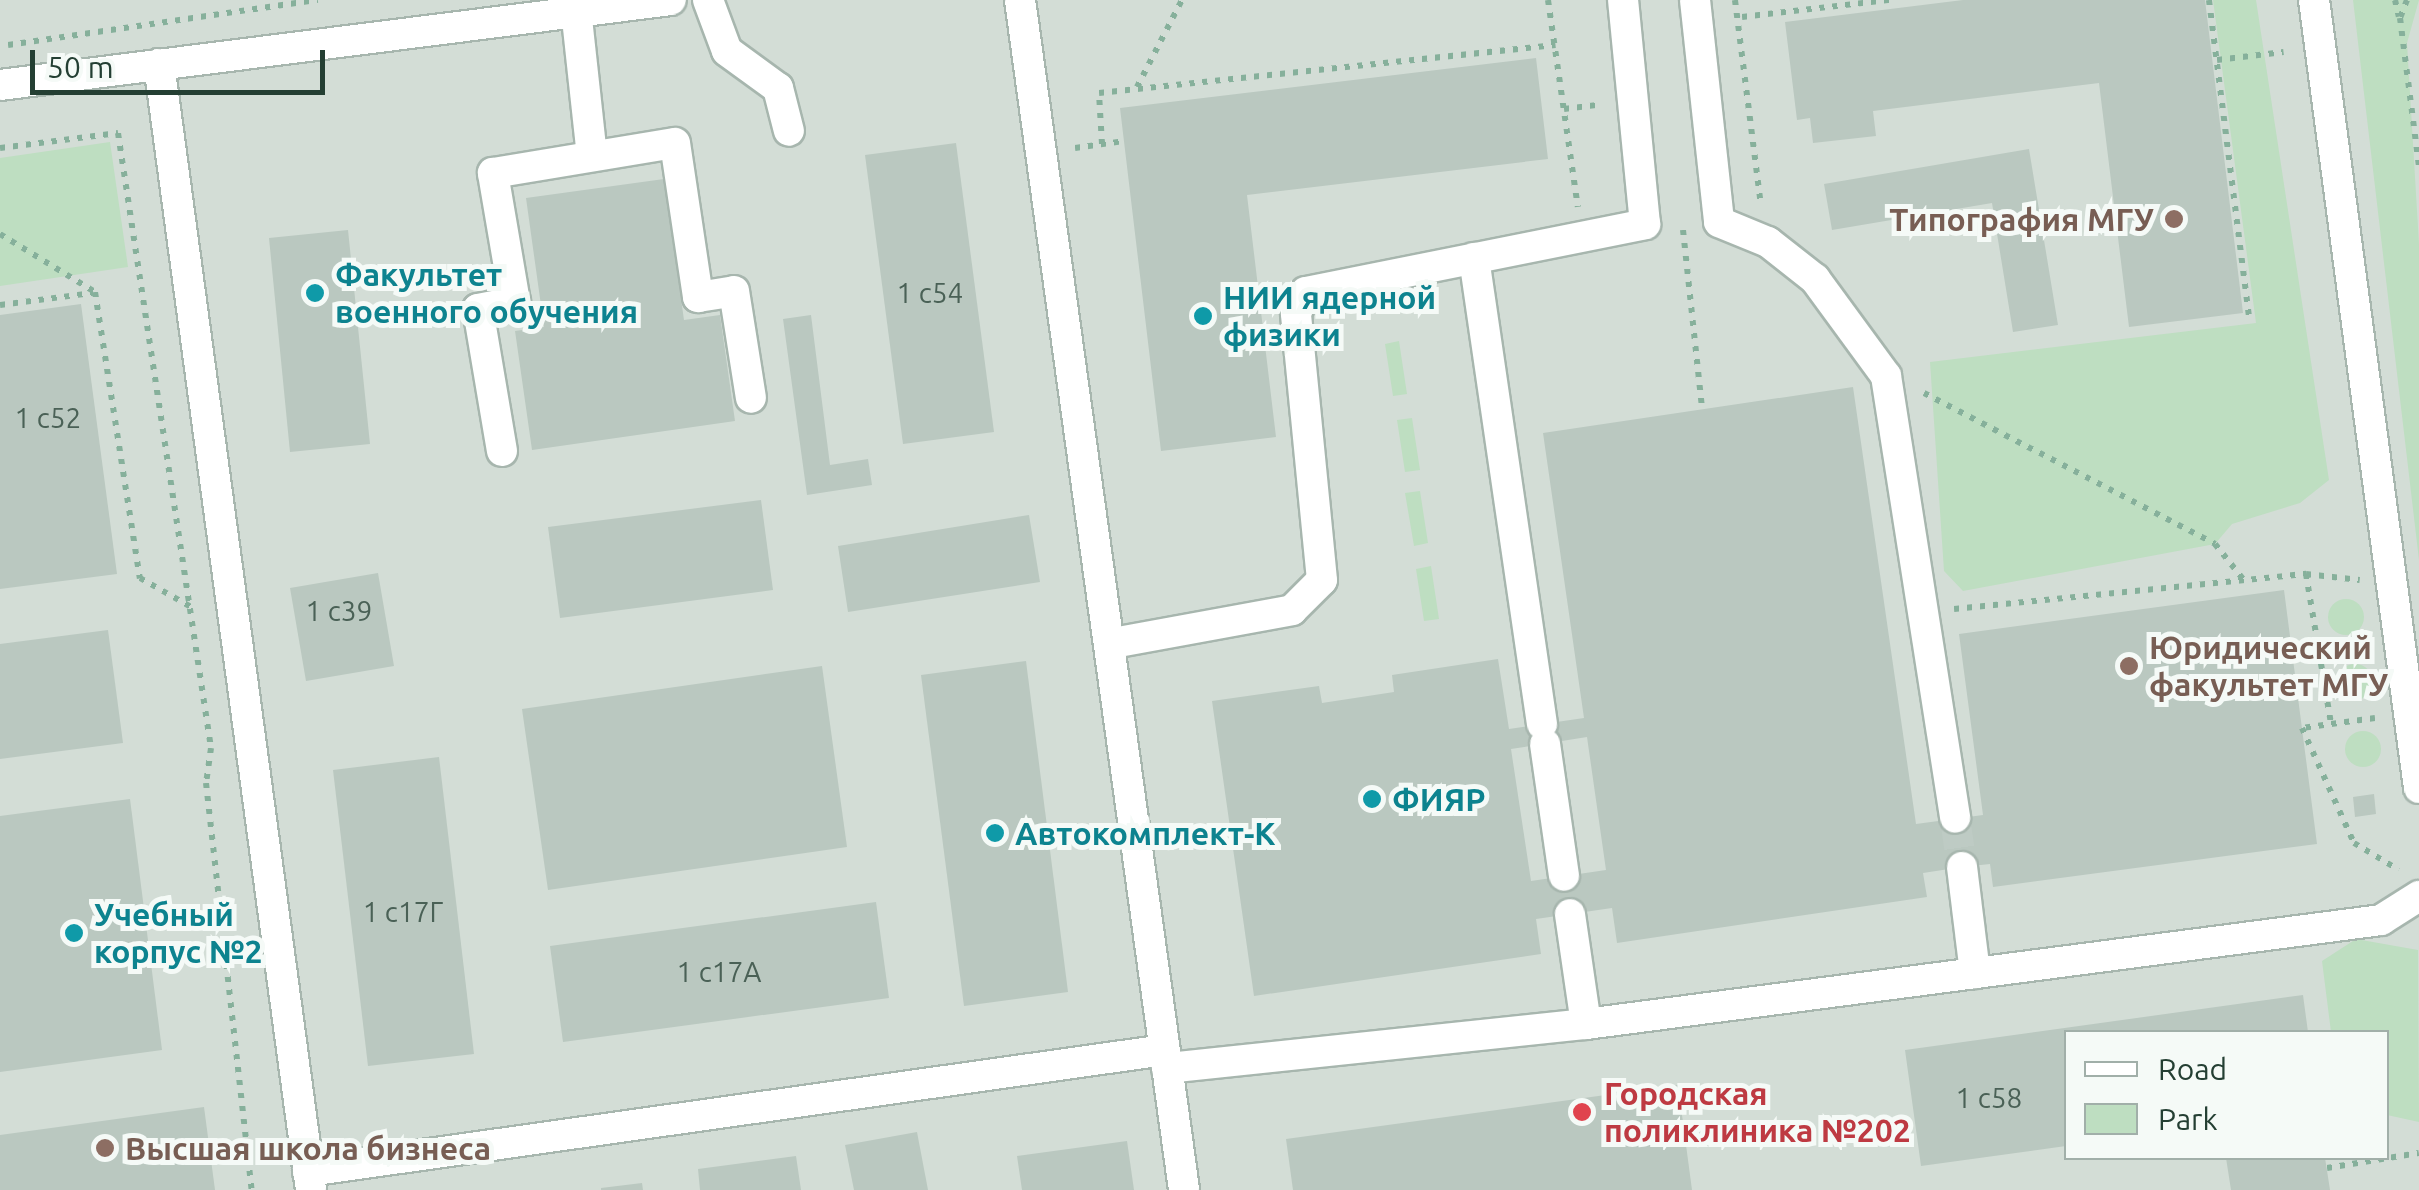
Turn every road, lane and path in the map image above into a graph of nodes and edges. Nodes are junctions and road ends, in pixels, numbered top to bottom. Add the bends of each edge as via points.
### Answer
1 (318, 0) edge
2 (670, 0) edge
3 (708, 0) edge
4 (1020, 0) edge
5 (1182, 0) edge
6 (1548, 0) edge
7 (1623, 0) edge
8 (1695, 0) edge
9 (1735, 0) edge
10 (1890, 0) edge
11 (2209, 0) edge
12 (2314, 0) edge
13 (2395, 0) edge
14 (2407, 0) edge
15 (575, 6) edge
16 (1742, 17) dead end
17 (2400, 18) junction
18 (1555, 45) junction
19 (0, 46) edge
20 (2284, 52) dead end
21 (2217, 60) junction
22 (159, 64) junction
23 (0, 84) edge
24 (1136, 88) junction
25 (790, 131) dead end
26 (1124, 141) dead end
27 (1102, 144) junction
28 (0, 148) edge
29 (1069, 149) dead end
30 (592, 156) junction
31 (2419, 167) edge
32 (0, 234) edge
33 (1582, 236) junction
34 (1766, 241) junction
35 (1474, 258) junction
36 (95, 292) junction
37 (0, 304) edge
38 (2249, 317) dead end
39 (1886, 376) junction
40 (751, 398) dead end
41 (502, 450) dead end
42 (2306, 574) junction
43 (2244, 580) junction
44 (2396, 584) junction
45 (192, 607) junction
46 (1928, 611) junction
47 (1112, 642) junction
48 (2403, 644) junction
49 (2319, 652) junction
50 (2411, 714) junction
51 (2331, 723) junction
52 (2419, 788) edge
53 (1955, 818) tunnel mouth
54 (1962, 867) tunnel mouth
55 (1564, 876) dead end
56 (2419, 882) edge
57 (2419, 896) edge
58 (1570, 914) dead end
59 (1975, 973) junction
60 (1586, 1024) junction
61 (1166, 1059) junction
62 (2419, 1154) edge
63 (2389, 1159) edge
64 (2380, 1160) edge
65 (2327, 1168) dead end
66 (310, 1181) edge
67 (252, 1190) edge
68 (1184, 1190) edge

1 - 19 path
2 - 15 street
3 - 25 street via 727,51 778,88
4 - 47 street
5 - 24 path
6 - 18 path
7 - 33 street via 1644,224
8 - 34 street via 1719,222
9 - 34 path
10 - 16 path
11 - 21 path
12 - 44 street
13 - 17 path
14 - 17 path
15 - 22 street
15 - 30 street
17 - 31 path
18 - 24 path
18 - 33 path
20 - 21 path
21 - 38 path
22 - 23 street
22 - 66 street
24 - 27 path via 1099,93
26 - 27 path
27 - 29 path
28 - 45 path via 118,133
30 - 40 street via 674,144 698,297 734,291
30 - 41 street via 493,173 515,302 478,309
32 - 36 path
33 - 35 street
34 - 39 street via 1840,304
35 - 47 street via 1329,284 1299,304 1326,552 1310,598 1292,610
35 - 55 street
36 - 37 path
36 - 45 path via 140,578
39 - 43 path via 2215,544
39 - 46 street
42 - 43 path
42 - 44 path
42 - 49 path
43 - 46 path
44 - 48 street
45 - 67 path
46 - 53 street
47 - 61 street
48 - 49 path
48 - 50 street
49 - 51 path
50 - 51 path
50 - 52 street
51 - 56 path via 2302,728 2354,843
54 - 59 street
57 - 59 street via 2381,920
58 - 60 street
59 - 60 street
60 - 61 street
61 - 66 street
61 - 68 street
62 - 63 path
64 - 65 path

